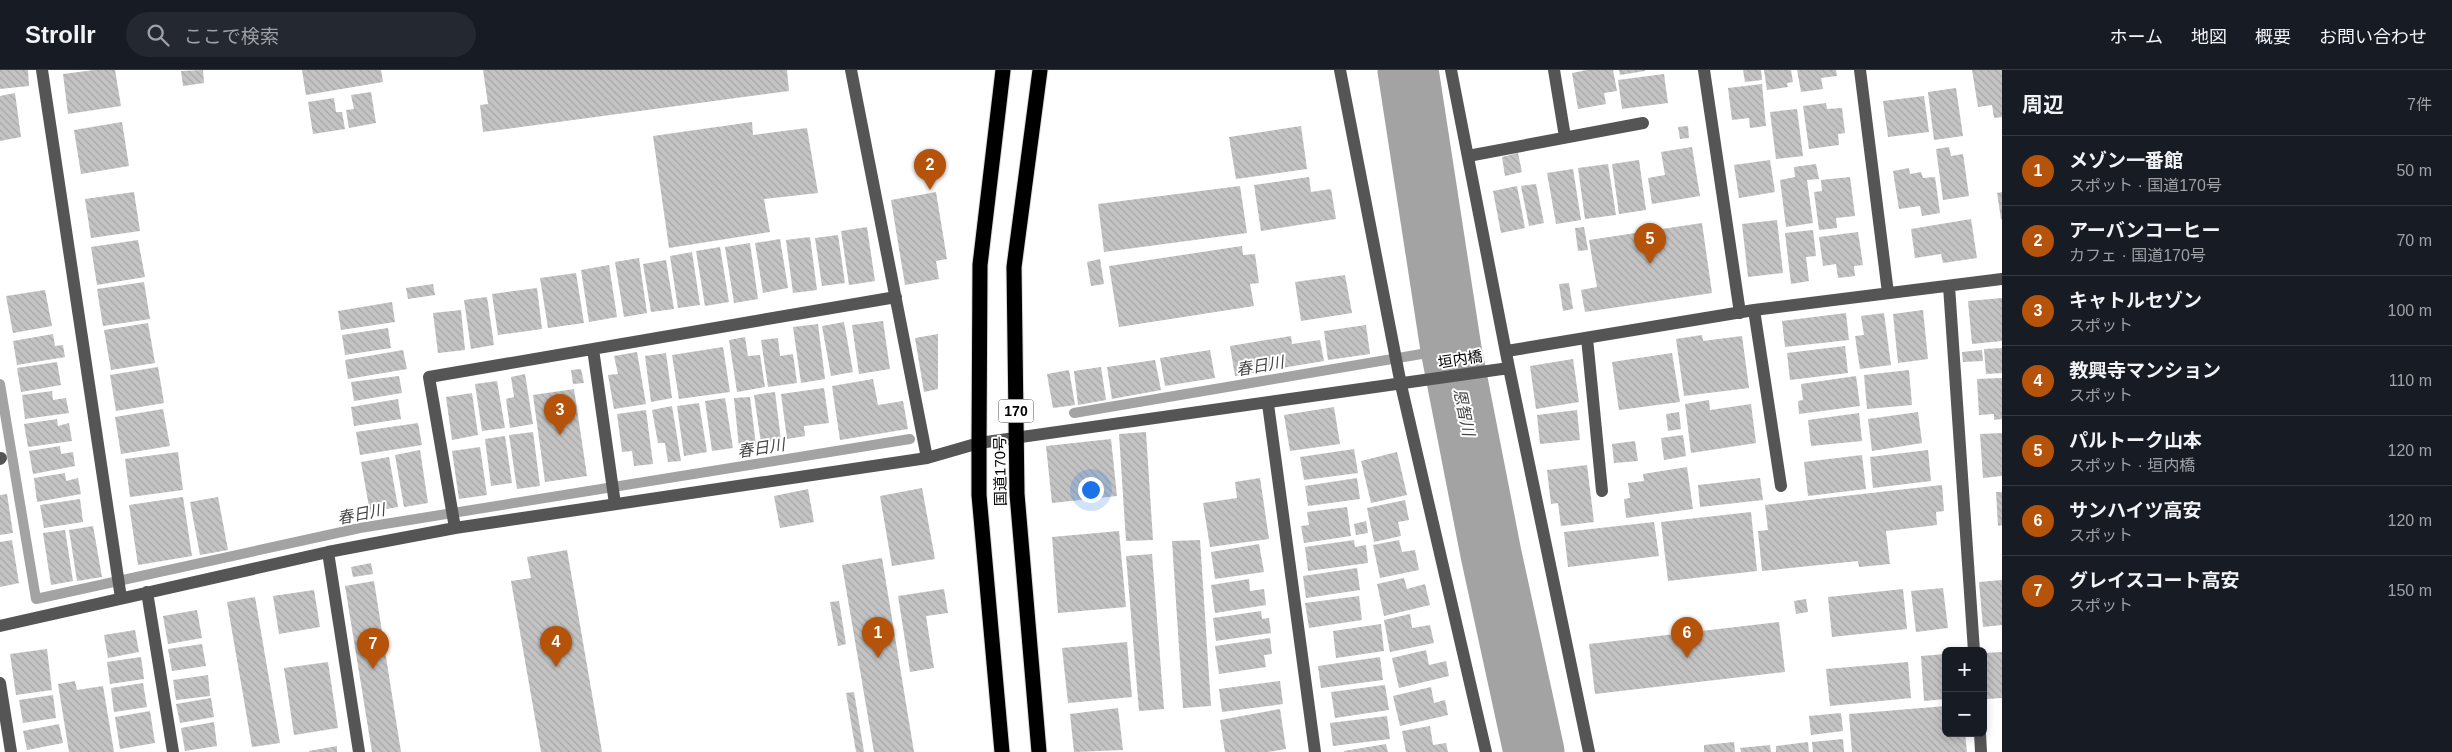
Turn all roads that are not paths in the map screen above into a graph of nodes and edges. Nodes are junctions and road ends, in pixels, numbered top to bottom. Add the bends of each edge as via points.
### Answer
1 (42, 70) edge
2 (852, 70) edge
3 (1003, 70) edge
4 (1040, 70) edge
5 (1340, 70) edge
6 (1451, 70) edge
7 (1554, 70) edge
8 (1704, 70) edge
9 (1860, 70) edge
10 (1643, 123) dead end
11 (1565, 137) junction
12 (1468, 156) junction
13 (2002, 279) edge
14 (1949, 286) junction
15 (1888, 293) junction
16 (896, 297) junction
17 (1754, 310) junction
18 (1740, 313) junction
19 (1586, 338) junction
20 (593, 349) junction
21 (1507, 351) junction
22 (1509, 368) junction
23 (1401, 385) junction
24 (1268, 404) junction
25 (1016, 439) junction
26 (979, 443) junction
27 (928, 458) junction
28 (1782, 486) dead end
29 (1602, 491) dead end
30 (615, 504) junction
31 (456, 528) junction
32 (328, 552) junction
33 (119, 586) junction
34 (147, 592) junction
35 (0, 626) edge
36 (1974, 647) edge
37 (0, 683) edge
38 (1980, 737) edge
39 (11, 752) edge
40 (173, 752) edge
41 (359, 752) edge
42 (1002, 752) edge
43 (1039, 752) edge
44 (1315, 752) edge
45 (1486, 752) edge
46 (1589, 752) edge
47 (1981, 752) edge

1 - 33 street
2 - 16 street
3 - 26 highway, 国道170号 / 170 via 980,265
4 - 25 highway, 国道170号 / 170 via 1014,267
5 - 23 street
6 - 12 street
7 - 11 street
8 - 18 street
9 - 15 street
10 - 11 street
11 - 12 street
12 - 21 street
13 - 14 street
14 - 15 street
14 - 36 street
15 - 17 street
16 - 20 street
16 - 27 street
17 - 18 street
17 - 28 street
18 - 19 street
19 - 21 street
19 - 29 street
20 - 30 street
20 - 31 street via 429,377
21 - 22 street
22 - 23 street, 垣内橋
22 - 46 street
23 - 24 street, 垣内橋
23 - 45 street
24 - 25 street, 垣内橋
24 - 44 street
25 - 26 street, 垣内橋
25 - 43 highway, 国道170号 / 170 via 1017,494
26 - 27 street, 垣内橋
26 - 42 highway, 国道170号 / 170 via 979,495
27 - 30 street, 垣内橋
30 - 31 street, 垣内橋
31 - 32 street, 垣内橋
32 - 34 street, 垣内橋
32 - 41 street
33 - 34 street, 垣内橋
33 - 35 street, 垣内橋
34 - 40 street
37 - 39 street
38 - 47 street

